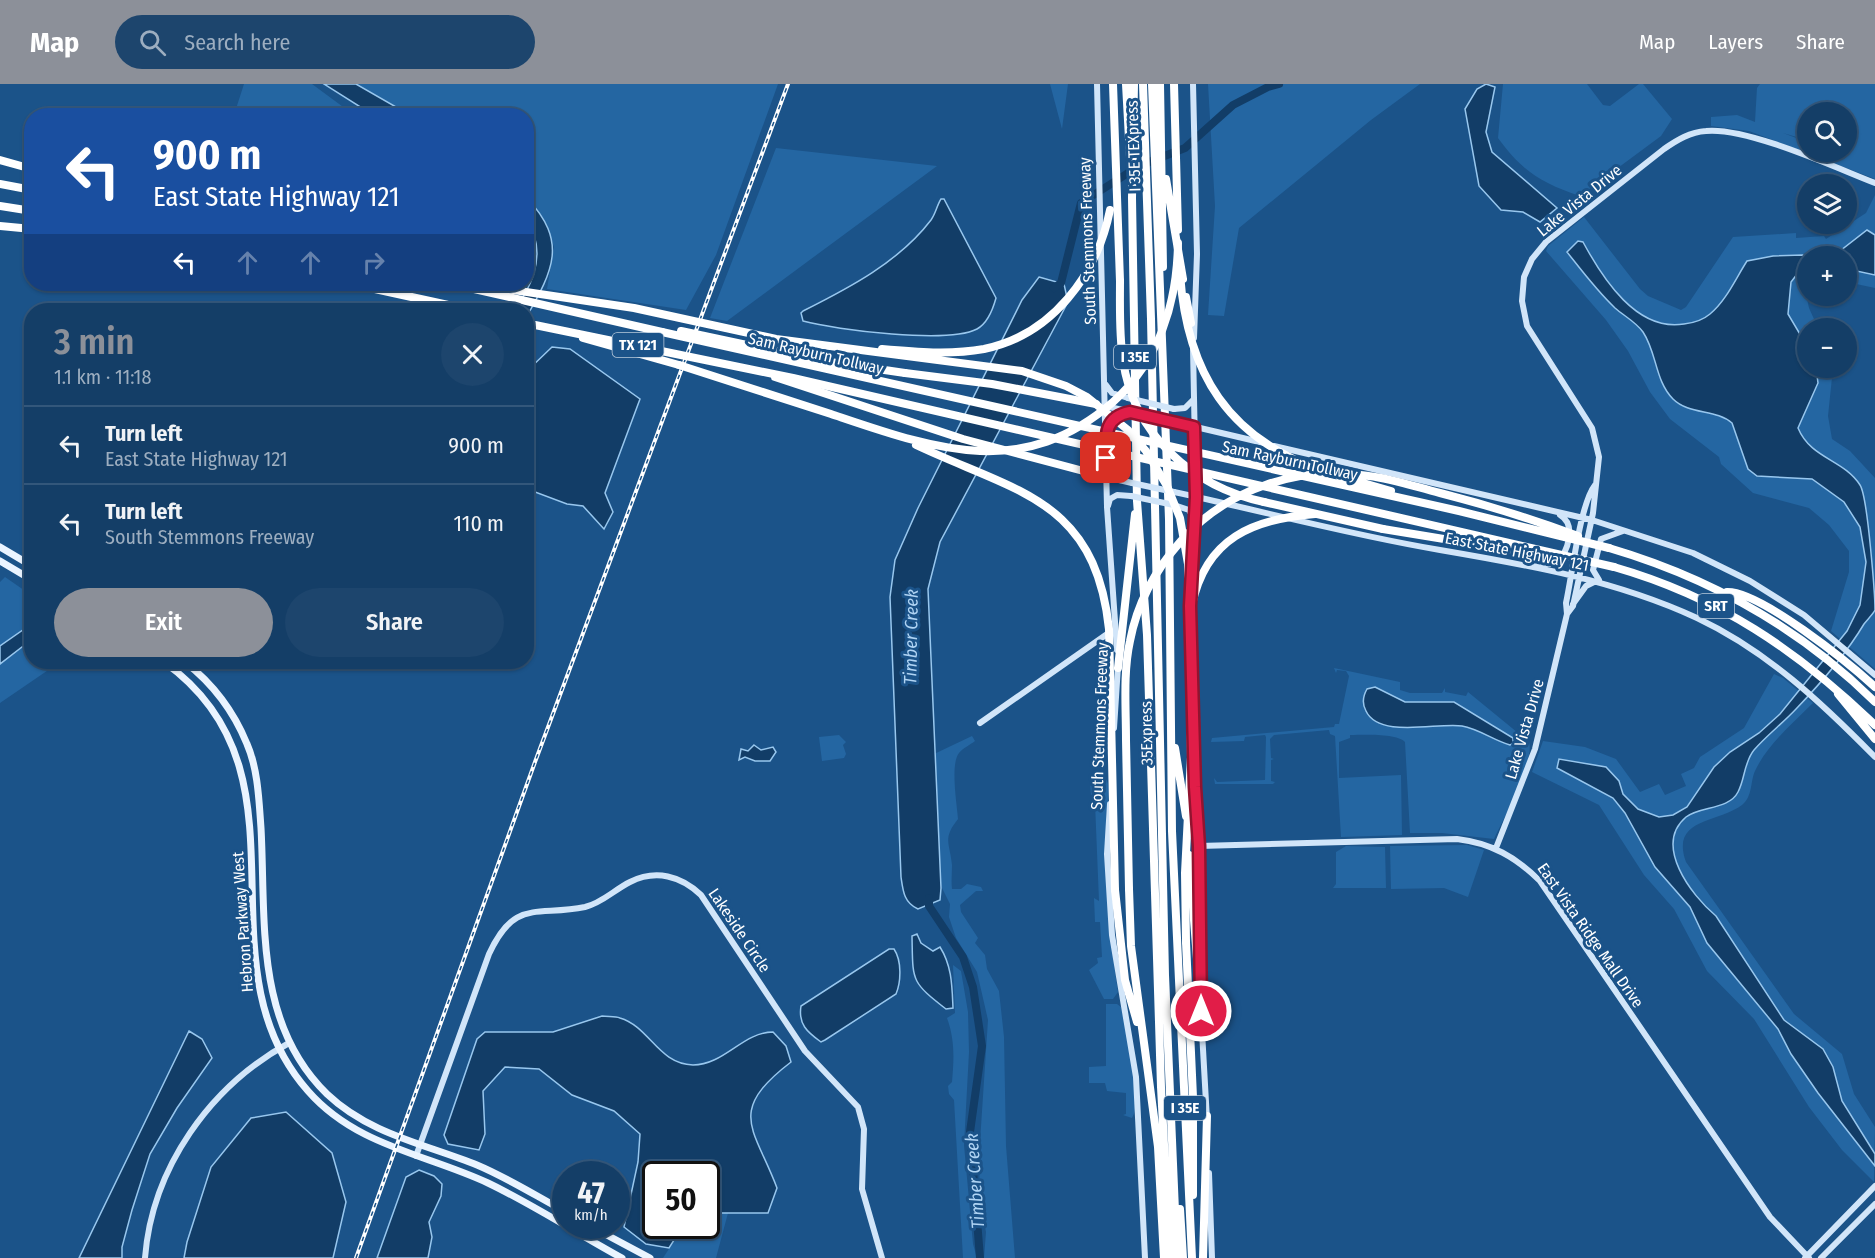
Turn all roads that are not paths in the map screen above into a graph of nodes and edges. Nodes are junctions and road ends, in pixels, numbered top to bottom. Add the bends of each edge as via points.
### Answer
1 (1097, 84) edge
2 (1113, 84) edge
3 (1126, 84) edge
4 (1134, 84) edge
5 (1143, 84) edge
6 (1152, 84) edge
7 (1160, 84) edge
8 (1174, 84) edge
9 (1193, 84) edge
10 (1149, 128) junction
11 (1132, 132) junction
12 (0, 160) edge
13 (24, 168) edge
14 (1114, 176) junction
15 (1875, 183) edge
16 (0, 184) edge
17 (24, 188) edge
18 (1159, 204) junction
19 (0, 206) edge
20 (24, 210) edge
21 (0, 226) edge
22 (24, 228) edge
23 (1178, 243) junction
24 (384, 291) edge
25 (483, 291) edge
26 (520, 291) edge
27 (439, 303) edge
28 (534, 325) edge
29 (534, 325) edge
30 (662, 332) junction
31 (833, 346) junction
32 (1193, 346) junction
33 (741, 367) junction
34 (1105, 382) junction
35 (1193, 400) junction
36 (1105, 406) junction
37 (1130, 412) junction
38 (1194, 427) junction
39 (1106, 429) junction
40 (896, 436) junction
41 (1107, 477) junction
42 (1195, 480) junction
43 (1595, 485) junction
44 (1175, 492) junction
45 (1196, 497) junction
46 (1134, 498) junction
47 (1216, 501) junction
48 (1107, 507) junction
49 (1459, 511) junction
50 (1556, 512) junction
51 (1315, 514) junction
52 (1583, 519) junction
53 (1194, 520) junction
54 (1592, 520) junction
55 (1623, 530) junction
56 (0, 547) edge
57 (1612, 549) junction
58 (1497, 559) junction
59 (0, 561) edge
60 (24, 561) edge
61 (1611, 566) junction
62 (24, 575) edge
63 (1575, 576) junction
64 (1601, 582) junction
65 (1573, 604) junction
66 (1567, 614) junction
67 (1190, 615) junction
68 (1116, 629) junction
69 (1841, 664) junction
70 (1118, 668) junction
71 (173, 669) edge
72 (193, 669) edge
73 (1875, 675) edge
74 (1828, 681) junction
75 (1875, 687) edge
76 (1875, 702) edge
77 (980, 723) dead end
78 (1875, 725) edge
79 (1171, 726) junction
80 (1875, 739) edge
81 (1875, 757) edge
82 (1199, 846) junction
83 (1496, 848) junction
84 (1200, 998) junction
85 (289, 1043) junction
86 (1143, 1043) junction
87 (279, 1048) junction
88 (1207, 1116) junction
89 (420, 1145) junction
90 (416, 1156) junction
91 (1173, 1158) junction
92 (1875, 1186) edge
93 (1875, 1204) edge
94 (552, 1205) edge
95 (552, 1220) edge
96 (587, 1239) edge
97 (614, 1239) edge
98 (1191, 1244) junction
99 (1807, 1257) edge
100 (145, 1258) edge
101 (622, 1258) edge
102 (650, 1258) edge
103 (882, 1258) edge
104 (1145, 1258) edge
105 (1164, 1258) edge
106 (1170, 1258) edge
107 (1176, 1258) edge
108 (1183, 1258) edge
109 (1191, 1258) edge
110 (1203, 1258) edge
111 (1212, 1258) edge
112 (1821, 1258) edge

1 - 34 main road, South Stemmons Freeway
2 - 14 highway
3 - 11 highway
4 - 11 highway, I 35E
5 - 10 highway, I 35E TEXpress
6 - 10 highway
7 - 18 highway
8 - 23 highway
9 - 32 main road via 1197,196
10 - 18 highway, I 35E TEXpress
11 - 46 highway, I 35E
12 - 13 highway
14 - 31 highway, bridge via 1106,231 1092,264 1065,302 1029,331 1000,344 952,353
14 - 51 highway, bridge via 1123,360 1146,423 1185,467 1222,489
15 - 43 main road, Lake Vista Drive via 1744,134 1698,132 1664,149 1538,250 1524,278 1524,317 1539,349 1592,428 1599,457
16 - 17 highway
18 - 32 highway
18 - 79 highway, I 35E
18 - 91 highway, 35Express via 1165,975
19 - 20 highway
21 - 22 highway
23 - 40 highway, bridge via 1175,288 1163,330 1143,368 1124,392 1100,412 1064,434 1006,450 951,450
23 - 49 highway, bridge via 1184,312 1192,348 1213,390 1243,427 1304,465
24 - 27 highway
25 - 30 highway, TX 121
26 - 31 highway, bridge
28 - 40 highway, bridge via 680,364
29 - 33 highway, TX 121, bridge
30 - 36 highway, bridge via 673,329 864,368 992,384
30 - 49 highway, Sam Rayburn Tollway / SRT, bridge
31 - 67 highway, bridge via 1022,371 1066,386 1108,412 1146,451 1180,518
32 - 35 main road
33 - 41 highway, bridge via 963,439
33 - 61 highway, Sam Rayburn Tollway / SRT, bridge
34 - 35 main road, bridge via 1112,393 1174,409 1185,408
34 - 36 main road, South Stemmons Freeway
35 - 38 main road
36 - 37 main road
36 - 39 main road, South Stemmons Freeway
37 - 38 main road, bridge
37 - 39 main road via 1117,415
38 - 42 main road
38 - 50 main road
39 - 41 main road, South Stemmons Freeway
40 - 86 highway, bridge via 1034,497 1072,532 1093,565 1104,596 1109,629 1114,890 1125,980
41 - 44 main road, East State Highway 121, bridge
41 - 48 main road, South Stemmons Freeway
42 - 44 main road via 1193,486
42 - 45 main road
43 - 52 main road, Lake Vista Drive
43 - 54 main road, Lake Vista Drive
44 - 45 main road, East State Highway 121
45 - 47 main road, East State Highway 121
45 - 53 main road
46 - 48 main road via 1113,496
46 - 53 main road, bridge via 1189,510
46 - 70 highway
46 - 106 highway, I 35E via 1148,635
47 - 53 main road via 1202,504
47 - 58 main road, East State Highway 121
48 - 68 main road, South Stemmons Freeway
49 - 57 highway, Sam Rayburn Tollway / SRT, bridge
50 - 52 main road
50 - 58 main road via 1570,527 1566,551 1556,564
51 - 61 highway, bridge via 1394,531
51 - 67 highway, bridge via 1257,523 1237,534 1209,561
52 - 54 main road
52 - 63 main road, Lake Vista Drive
53 - 82 main road via 1190,606
54 - 55 main road
54 - 63 main road, Lake Vista Drive
55 - 64 main road via 1601,539 1593,570
55 - 73 main road via 1713,562 1780,599
56 - 60 main road
57 - 69 highway, Sam Rayburn Tollway / SRT via 1683,572 1726,592
57 - 86 highway, bridge via 1502,509 1359,475 1320,474 1278,480 1219,507 1190,530 1161,565 1140,607 1130,639 1125,677 1128,889
58 - 63 main road, East State Highway 121
59 - 62 main road
61 - 74 highway, Sam Rayburn Tollway / SRT via 1657,580 1719,607 1769,636
63 - 64 main road, East State Highway 121
63 - 65 main road, Lake Vista Drive
63 - 66 main road, Lake Vista Drive via 1566,603
64 - 65 main road via 1586,586
64 - 81 main road, East State Highway 121 via 1698,619 1757,653 1815,697
65 - 66 main road, Lake Vista Drive
66 - 83 main road, Lake Vista Drive via 1535,749
67 - 98 highway, bridge via 1191,758 1185,873 1193,1097
68 - 70 main road, South Stemmons Freeway
68 - 77 main road
69 - 75 highway
69 - 76 highway, Sam Rayburn Tollway / SRT
70 - 104 main road, South Stemmons Freeway via 1107,854 1112,935 1136,1077
71 - 87 main road, Hebron Parkway West via 193,685 224,726 234,744 245,782 257,979
72 - 85 main road, Hebron Parkway West via 237,722 253,762 260,817 268,972 275,1009
74 - 78 highway, Sam Rayburn Tollway / SRT
74 - 80 highway
79 - 84 highway via 1184,799
79 - 98 highway, I 35E via 1177,972
82 - 83 main road, East Vista Ridge Mall Drive via 1444,839
82 - 84 main road
83 - 99 main road, East Vista Ridge Mall Drive via 1540,881 1759,1202
84 - 88 main road
85 - 87 main road
85 - 89 main road, Hebron Parkway West via 317,1083 345,1109 380,1130
86 - 105 highway via 1158,1147
87 - 90 main road, Hebron Parkway West via 308,1092 338,1119 374,1140
87 - 100 main road via 229,1085 189,1133 161,1189
88 - 110 highway
88 - 111 main road
89 - 90 main road, Lakeside Circle
89 - 94 main road, Hebron Parkway West via 493,1172
89 - 103 main road, Lakeside Circle via 489,954 502,931 527,913 585,907 640,879 661,875 680,879 701,895 805,1051 858,1107 864,1129 863,1196
90 - 95 main road, Hebron Parkway West via 485,1182
91 - 107 highway, 35Express
91 - 108 highway
92 - 99 main road
93 - 112 main road
96 - 101 main road, Hebron Parkway West
97 - 102 main road
98 - 109 highway, I 35E

